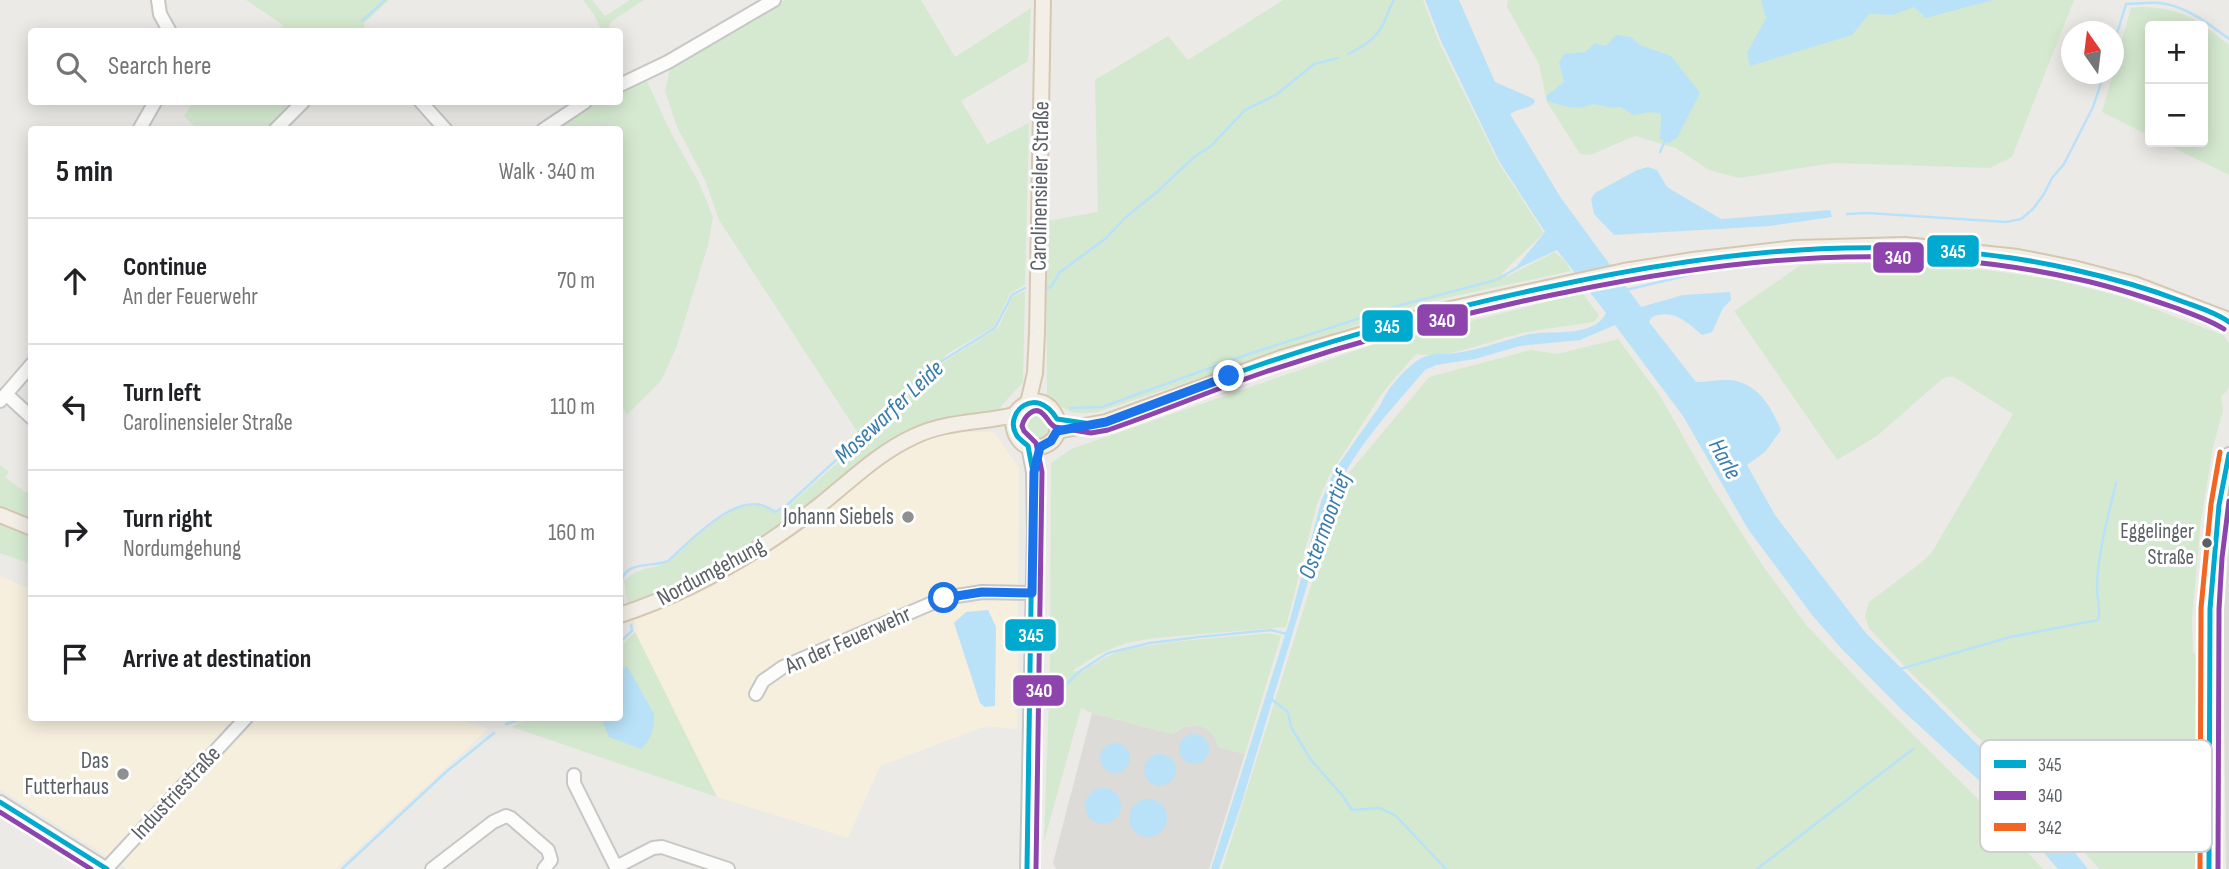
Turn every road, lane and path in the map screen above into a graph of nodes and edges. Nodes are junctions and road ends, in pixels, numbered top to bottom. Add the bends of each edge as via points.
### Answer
1 (145, 0) edge
2 (158, 0) edge
3 (774, 0) edge
4 (1043, 0) edge
5 (160, 14) junction
6 (168, 28) edge
7 (623, 84) edge
8 (153, 105) edge
9 (300, 105) edge
10 (424, 105) edge
11 (580, 105) edge
12 (141, 126) edge
13 (279, 126) edge
14 (442, 126) edge
15 (549, 126) edge
16 (2228, 320) edge
17 (28, 369) edge
18 (3, 398) edge
19 (1035, 403) junction
20 (28, 415) edge
21 (1014, 415) junction
22 (978, 422) junction
23 (1057, 425) junction
24 (1014, 432) junction
25 (1034, 446) junction
26 (2229, 454) edge
27 (0, 515) edge
28 (28, 526) edge
29 (1032, 593) junction
30 (623, 614) edge
31 (756, 694) dead end
32 (243, 721) edge
33 (2210, 740) edge
34 (574, 775) dead end
35 (0, 802) edge
36 (616, 868) edge
37 (107, 869) edge
38 (432, 869) edge
39 (544, 869) edge
40 (728, 869) edge
41 (1027, 869) edge

1 - 5 street
2 - 5 street
3 - 7 street
4 - 19 main road, Carolinensieler Straße
5 - 6 street
8 - 12 street
9 - 13 street
10 - 14 street
11 - 15 street
16 - 23 main road via 2142,287 2018,257 1931,247 1797,248 1624,271 1392,324 1281,358 1106,422
17 - 18 street
18 - 20 street
19 - 21 main road, Nordumgehung
19 - 23 main road via 1052,409
21 - 22 main road, Nordumgehung
21 - 24 main road
22 - 24 main road, Nordumgehung
22 - 30 main road, Nordumgehung via 943,426 912,437 743,559
23 - 25 main road via 1051,441
24 - 25 main road, Nordumgehung via 1022,443
25 - 29 street
26 - 33 street via 2217,514 2211,595
27 - 28 main road
29 - 31 street, An der Feuerwehr via 982,592 944,598 783,667 763,681
29 - 41 street
32 - 37 street, Industriestraße
34 - 36 street
35 - 37 street
36 - 40 street via 662,846
38 - 39 street via 506,816 548,850 551,860

